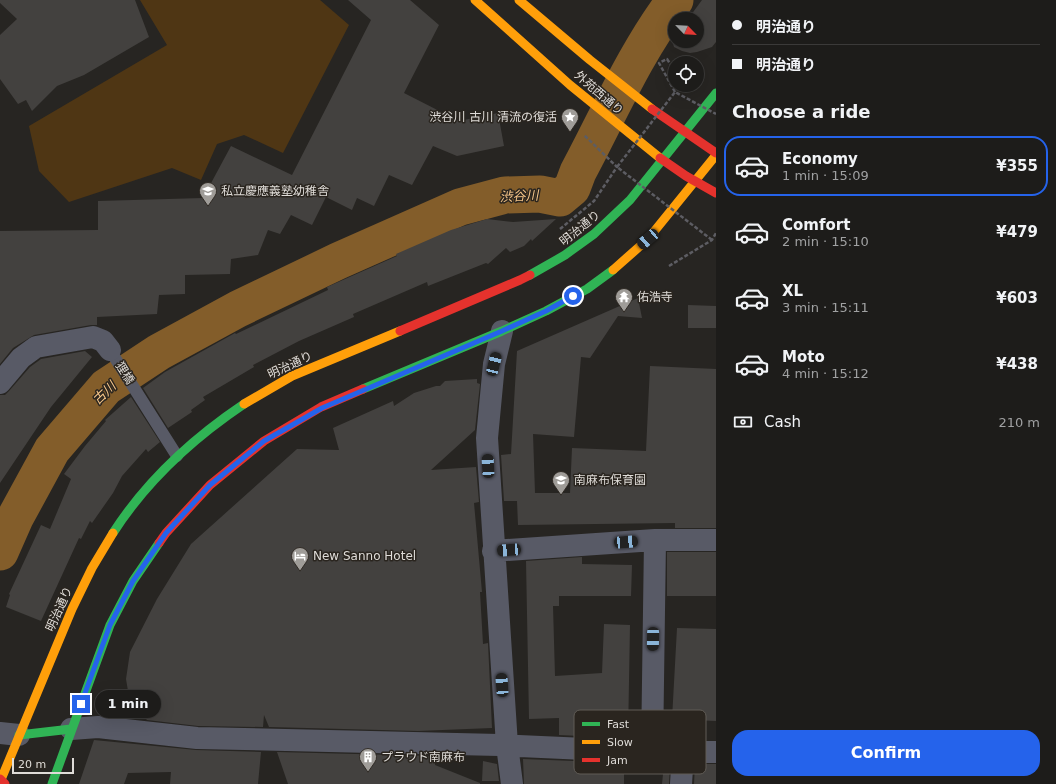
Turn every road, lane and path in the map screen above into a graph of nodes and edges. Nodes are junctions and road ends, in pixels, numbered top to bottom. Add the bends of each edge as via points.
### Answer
1 (475, 0) edge
2 (519, 0) edge
3 (668, 60) edge
4 (668, 80) edge
5 (674, 92) joint
6 (716, 93) edge
7 (716, 114) edge
8 (683, 132) junction
9 (584, 135) dead end
10 (716, 154) edge
11 (661, 160) junction
12 (617, 167) junction
13 (694, 182) junction
14 (716, 193) edge
15 (560, 229) dead end
16 (716, 233) edge
17 (712, 240) junction
18 (669, 266) dead end
19 (502, 331) junction
20 (110, 350) joint
21 (0, 383) edge
22 (177, 456) junction
23 (655, 540) junction
24 (716, 540) edge
25 (493, 551) junction
26 (653, 710) edge
27 (71, 729) junction
28 (10, 734) edge
29 (507, 745) junction
30 (574, 748) edge
31 (681, 774) edge
32 (2, 781) edge
33 (52, 784) edge
34 (512, 784) edge
35 (680, 784) edge

1 - 11 main road, 外苑西通り
2 - 8 main road, 外苑西通り via 643,103
3 - 4 path via 659,63
5 - 7 path, bridge
5 - 12 path, bridge
6 - 8 main road, 明治通り
8 - 10 main road, 外苑西通り
8 - 11 main road, 明治通り
9 - 12 path
10 - 13 main road
11 - 13 main road, 外苑西通り
11 - 22 main road, 明治通り via 630,200 594,234 565,255 520,280 292,376 224,418
12 - 15 path via 594,201
12 - 17 path, bridge
13 - 14 main road, 外苑西通り
13 - 19 main road via 648,239 621,264 587,289
16 - 17 path
17 - 18 path
19 - 25 street via 494,364 487,438
19 - 27 main road via 322,408 264,441 210,485 166,533 133,581 110,625
20 - 21 street via 103,341 92,337 36,347 22,358
20 - 22 lane, 狸橋
22 - 28 main road, 明治通り via 149,485 109,539 92,568
23 - 24 street
23 - 25 street
23 - 26 street
25 - 29 street
27 - 28 main road
27 - 29 street via 98,727 197,738
27 - 33 main road
28 - 32 main road, 明治通り
29 - 30 street
29 - 34 street
31 - 35 street

